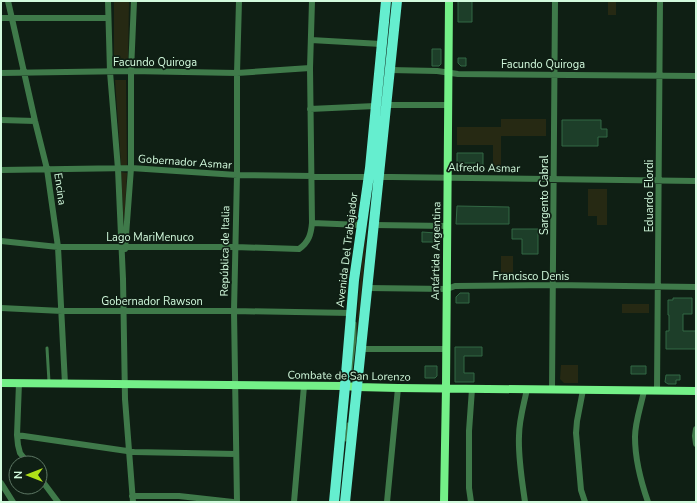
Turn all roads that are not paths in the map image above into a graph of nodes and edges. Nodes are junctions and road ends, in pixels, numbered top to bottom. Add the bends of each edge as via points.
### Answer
1 (8, 1) edge
2 (108, 1) edge
3 (134, 1) edge
4 (240, 1) edge
5 (312, 1) edge
6 (386, 1) edge
7 (389, 1) edge
8 (393, 1) edge
9 (398, 1) edge
10 (449, 1) edge
11 (555, 1) edge
12 (660, 1) edge
13 (1, 18) edge
14 (11, 18) junction
15 (108, 18) junction
16 (390, 24) dead end
17 (310, 40) junction
18 (381, 44) junction
19 (310, 68) junction
20 (388, 70) junction
21 (131, 71) junction
22 (110, 72) junction
23 (1, 73) edge
24 (24, 73) junction
25 (237, 73) junction
26 (448, 73) junction
27 (555, 74) junction
28 (660, 75) junction
29 (696, 76) edge
30 (387, 105) junction
31 (448, 105) junction
32 (375, 106) junction
33 (310, 109) junction
34 (381, 115) dead end
35 (1, 120) edge
36 (35, 121) junction
37 (380, 123) dead end
38 (131, 168) junction
39 (47, 169) junction
40 (118, 169) junction
41 (1, 170) edge
42 (237, 175) junction
43 (312, 176) junction
44 (373, 176) junction
45 (448, 178) junction
46 (554, 179) junction
47 (659, 180) junction
48 (696, 181) edge
49 (368, 214) dead end
50 (312, 223) junction
51 (367, 226) junction
52 (447, 226) junction
53 (1, 241) edge
54 (58, 247) junction
55 (124, 247) junction
56 (235, 247) junction
57 (361, 260) dead end
58 (553, 285) junction
59 (658, 286) junction
60 (696, 287) edge
61 (367, 288) junction
62 (447, 289) junction
63 (1, 308) edge
64 (62, 311) junction
65 (124, 311) junction
66 (234, 311) junction
67 (353, 316) junction
68 (48, 348) dead end
69 (361, 349) junction
70 (446, 349) junction
71 (354, 371) dead end
72 (350, 376) dead end
73 (1, 383) edge
74 (19, 383) junction
75 (49, 383) junction
76 (65, 384) junction
77 (125, 384) junction
78 (235, 385) junction
79 (304, 386) junction
80 (351, 386) junction
81 (398, 388) junction
82 (446, 388) junction
83 (472, 389) junction
84 (527, 389) junction
85 (552, 390) junction
86 (583, 390) junction
87 (644, 391) junction
88 (657, 391) junction
89 (696, 391) edge
90 (348, 423) dead end
91 (696, 429) edge
92 (17, 435) junction
93 (346, 443) dead end
94 (696, 444) edge
95 (129, 452) junction
96 (236, 454) junction
97 (22, 455) edge
98 (1, 483) edge
99 (48, 489) edge
100 (344, 498) edge
101 (132, 499) edge
102 (13, 502) edge
103 (58, 502) edge
104 (233, 502) edge
105 (237, 502) edge
106 (294, 502) edge
107 (334, 502) edge
108 (338, 502) edge
109 (341, 502) edge
110 (387, 502) edge
111 (444, 502) edge
112 (471, 502) edge
113 (525, 502) edge
114 (585, 502) edge
115 (648, 502) edge

1 - 14 street, Encina
2 - 15 street
3 - 21 street
4 - 25 street, República de Italia
5 - 17 street
6 - 18 main road, Avenida Del Trabajador
7 - 44 lane
8 - 16 lane
9 - 20 main road, Avenida Del Trabajador
10 - 26 main road, Antártida Argentina
11 - 27 street, Sargento Cabral
12 - 28 street, Eduardo Elordi
13 - 14 street
14 - 15 street
14 - 24 street, Encina
15 - 22 street
17 - 18 street
17 - 19 street
18 - 32 main road, Avenida Del Trabajador
19 - 25 street, Facundo Quiroga
19 - 33 street
20 - 26 street, Facundo Quiroga
20 - 30 main road, Avenida Del Trabajador
20 - 34 lane
21 - 22 street, Facundo Quiroga
21 - 25 street, Facundo Quiroga
21 - 38 street
22 - 24 street, Facundo Quiroga
22 - 40 street
23 - 24 street, Facundo Quiroga
24 - 36 street, Encina
25 - 42 street, República de Italia
26 - 27 street, Facundo Quiroga
26 - 31 main road, Antártida Argentina
27 - 28 street, Facundo Quiroga
27 - 46 street, Sargento Cabral
28 - 29 street, Facundo Quiroga
28 - 47 street, Eduardo Elordi
30 - 31 street
30 - 44 main road, Avenida Del Trabajador
31 - 45 main road, Antártida Argentina
32 - 33 street
32 - 44 main road, Avenida Del Trabajador
33 - 43 street
35 - 36 street
36 - 39 street, Encina
37 - 44 lane
38 - 40 street, Gobernador Asmar
38 - 42 street, Gobernador Asmar
38 - 55 street
39 - 40 street, Gobernador Asmar
39 - 41 street, Gobernador Asmar
39 - 54 street, Encina
40 - 55 street
42 - 43 street, Gobernador Asmar
42 - 56 street, República de Italia
43 - 44 street, Gobernador Asmar
43 - 50 street
44 - 45 street, Alfredo Asmar
44 - 49 lane
44 - 51 main road, Avenida Del Trabajador
44 - 71 lane
45 - 46 street, Alfredo Asmar
45 - 52 main road, Antártida Argentina
46 - 47 street, Alfredo Asmar
46 - 58 street, Sargento Cabral
47 - 48 street, Alfredo Asmar
47 - 59 street, Eduardo Elordi
50 - 51 street
50 - 56 street, Lago MariMenuco via 306,244 299,249
51 - 52 street
51 - 57 lane
51 - 61 main road, Avenida Del Trabajador
51 - 67 main road, Avenida Del Trabajador via 355,275
52 - 62 main road, Antártida Argentina
53 - 54 street, Lago MariMenuco
54 - 55 street, Lago MariMenuco
54 - 64 street, Encina
55 - 56 street, Lago MariMenuco
55 - 65 street
56 - 66 street, República de Italia
58 - 59 street, Francisco Denis
58 - 62 street, Francisco Denis via 455,286
58 - 85 street, Sargento Cabral
59 - 60 street, Francisco Denis
59 - 88 street, Eduardo Elordi
61 - 62 street, Francisco Denis
61 - 69 main road, Avenida Del Trabajador
62 - 70 main road, Antártida Argentina
63 - 64 street, Gobernador Rawson
64 - 65 street, Gobernador Rawson
64 - 76 street, Encina
65 - 66 street, Gobernador Rawson
65 - 77 street
66 - 67 street, Gobernador Rawson
66 - 78 street, República de Italia
67 - 72 lane via 355,338
67 - 80 main road, Avenida Del Trabajador
68 - 75 lane
69 - 70 street
69 - 80 main road, Avenida Del Trabajador
70 - 82 main road, Antártida Argentina
73 - 74 main road, Combate de San Lorenzo
74 - 75 main road, Combate de San Lorenzo
74 - 92 street
75 - 76 main road, Combate de San Lorenzo
76 - 77 main road, Combate de San Lorenzo
77 - 78 main road, Combate de San Lorenzo
77 - 95 street
78 - 79 main road, Combate de San Lorenzo
78 - 96 street, República de Italia
79 - 80 main road, Combate de San Lorenzo
79 - 106 street
80 - 81 main road, Combate de San Lorenzo
80 - 100 main road, Avenida Del Trabajador
80 - 107 main road, Avenida Del Trabajador
80 - 108 lane
81 - 82 main road, Combate de San Lorenzo
81 - 110 street
82 - 83 main road, Combate de San Lorenzo
82 - 111 main road, Antártida Argentina
83 - 84 main road, Combate de San Lorenzo
83 - 112 street via 469,431
84 - 85 main road, Combate de San Lorenzo
84 - 113 street via 519,436
85 - 86 main road, Combate de San Lorenzo
86 - 87 main road, Combate de San Lorenzo
86 - 114 street via 576,433 581,490
87 - 88 main road, Combate de San Lorenzo
87 - 115 street via 635,444
88 - 89 main road, Combate de San Lorenzo
90 - 93 lane
91 - 94 street
92 - 95 street
92 - 97 street
95 - 96 street
95 - 101 street
96 - 105 street, República de Italia
98 - 102 street
99 - 103 street
100 - 109 lane
101 - 104 street via 179,496

